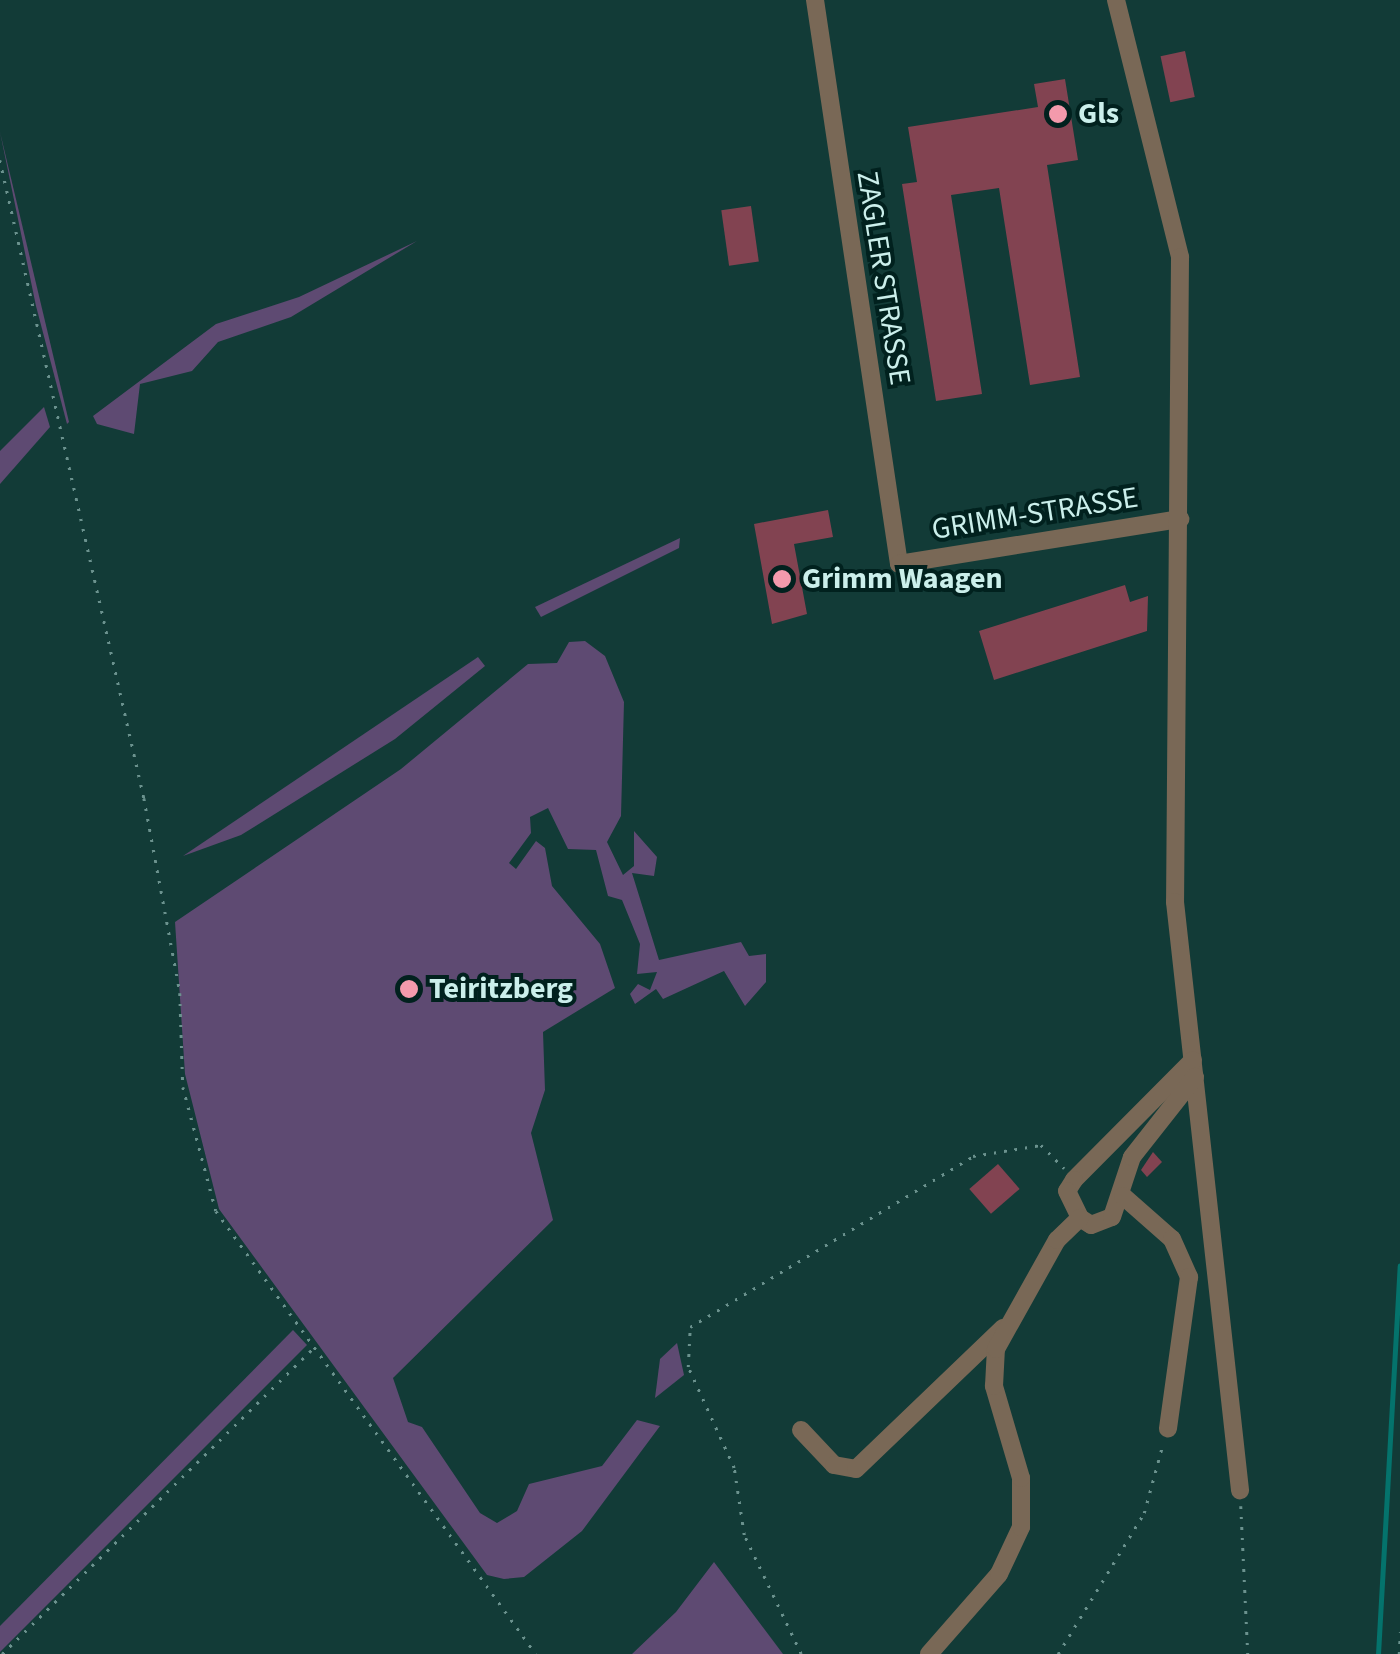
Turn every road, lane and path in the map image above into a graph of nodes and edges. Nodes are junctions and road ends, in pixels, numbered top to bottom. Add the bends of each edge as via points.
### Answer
1 (815, 0) edge
2 (1116, 0) edge
3 (0, 160) edge
4 (1180, 519) junction
5 (900, 564) joint
6 (1194, 1068) junction
7 (1074, 1180) junction
8 (1123, 1196) junction
9 (1080, 1218) junction
10 (1015, 1318) junction
11 (316, 1345) junction
12 (1168, 1428) joint
13 (801, 1430) dead end
14 (1240, 1490) joint
15 (1400, 1632) edge
16 (2, 1654) edge
17 (536, 1654) edge
18 (801, 1654) edge
19 (929, 1654) edge
20 (1058, 1654) edge
21 (1248, 1654) edge
22 (1399, 1654) edge

1 - 5 street, ZAGLER STRASSE
2 - 4 street via 1180,257
3 - 11 path via 144,798 180,993 190,1120 216,1211
4 - 5 street, GRIMM-STRASSE
4 - 6 street via 1175,902
6 - 7 street
6 - 8 street via 1132,1157
6 - 14 street
7 - 9 street via 1068,1191
7 - 18 path via 1041,1145 973,1156 690,1327 688,1367 734,1468 744,1535
8 - 9 street via 1102,1224
8 - 12 street via 1172,1240 1189,1277
9 - 10 street via 1057,1240
10 - 13 street via 856,1469 834,1464
10 - 19 street via 993,1368 1021,1478 1021,1527 999,1574
11 - 16 path
11 - 17 path
12 - 20 path via 1144,1513
14 - 21 path
15 - 22 path

